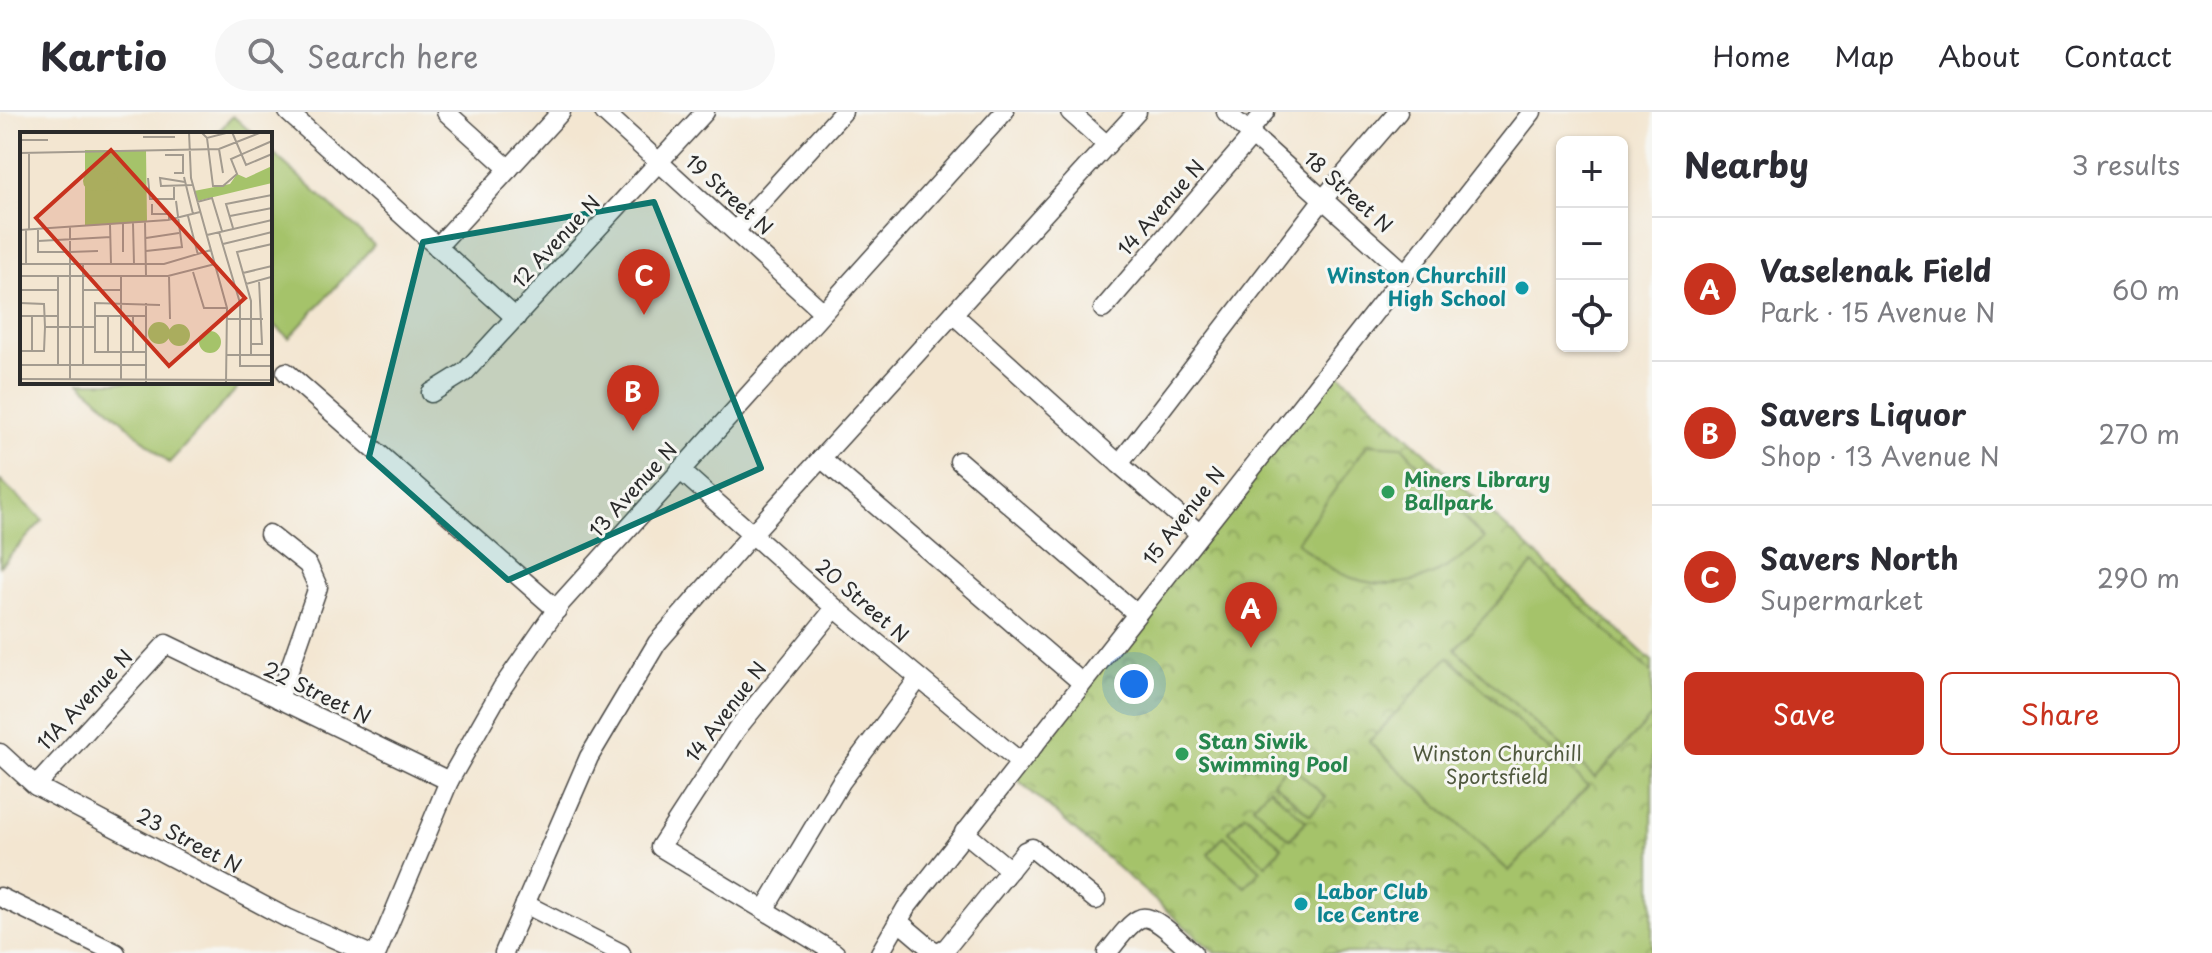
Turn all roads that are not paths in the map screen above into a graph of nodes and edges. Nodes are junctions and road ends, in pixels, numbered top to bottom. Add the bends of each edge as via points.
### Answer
1 (288, 112) edge
2 (446, 112) edge
3 (561, 112) edge
4 (604, 112) edge
5 (705, 112) edge
6 (843, 112) edge
7 (1004, 112) edge
8 (1070, 112) edge
9 (1137, 112) edge
10 (1226, 112) edge
11 (1265, 112) edge
12 (1398, 112) edge
13 (1532, 112) edge
14 (1250, 134) junction
15 (1107, 145) junction
16 (660, 162) junction
17 (509, 169) junction
18 (1324, 198) junction
19 (735, 231) junction
20 (437, 247) junction
21 (1405, 273) junction
22 (1103, 309) dead end
23 (823, 312) junction
24 (953, 314) junction
25 (516, 318) junction
26 (286, 372) dead end
27 (431, 393) dead end
28 (821, 458) junction
29 (959, 461) dead end
30 (1119, 464) junction
31 (680, 470) junction
32 (1199, 533) junction
33 (269, 534) dead end
34 (752, 534) junction
35 (835, 608) junction
36 (557, 610) junction
37 (1136, 613) junction
38 (166, 644) joint
39 (919, 678) junction
40 (1081, 682) junction
41 (279, 699) junction
42 (0, 753) edge
43 (1019, 761) junction
44 (449, 781) junction
45 (36, 786) junction
46 (964, 832) junction
47 (1010, 870) junction
48 (0, 897) edge
49 (1096, 900) dead end
50 (525, 904) junction
51 (764, 910) junction
52 (898, 921) junction
53 (116, 953) edge
54 (367, 953) edge
55 (377, 953) edge
56 (504, 953) edge
57 (621, 953) edge
58 (835, 953) edge
59 (880, 953) edge
60 (1107, 953) edge
61 (1193, 953) edge

1 - 20 street
2 - 17 street
3 - 17 street
4 - 16 street, 19 Street N
5 - 16 street, 12 Avenue N
6 - 19 street
7 - 23 street, 13 Avenue N
8 - 15 street
9 - 15 street
10 - 14 street, 18 Street N
11 - 14 street, 14 Avenue N
12 - 18 street
13 - 21 street, 15 Avenue N
14 - 18 street, 18 Street N
14 - 22 street, 14 Avenue N
15 - 24 street
16 - 19 street, 19 Street N
16 - 25 street, 12 Avenue N
17 - 20 street
18 - 21 street, 18 Street N
18 - 30 street
19 - 23 street, 19 Street N
20 - 25 street
21 - 32 street, 15 Avenue N
23 - 31 street, 13 Avenue N
24 - 28 street
24 - 30 street
25 - 27 street, 12 Avenue N via 465,372
26 - 36 street
28 - 34 street
28 - 40 street
29 - 37 street
30 - 32 street
31 - 34 street, 20 Street N
31 - 36 street, 13 Avenue N
32 - 37 street, 15 Avenue N
33 - 41 street via 308,565 318,587
34 - 35 street, 20 Street N
34 - 50 street via 657,643 589,757
35 - 39 street, 20 Street N
35 - 51 street, 14 Avenue N via 736,730 660,847
36 - 44 street, 13 Avenue N via 502,688
37 - 40 street, 15 Avenue N
38 - 41 street, 22 Street N
38 - 45 street, 11A Avenue N
39 - 43 street, 20 Street N
39 - 51 street via 841,782
40 - 43 street, 15 Avenue N
41 - 44 street, 22 Street N
42 - 45 street, 23 Street N
43 - 46 street, 15 Avenue N
44 - 55 street, 13 Avenue N
45 - 54 street, 23 Street N via 287,918
46 - 47 street
46 - 52 street, 15 Avenue N
47 - 49 street via 1032,848
47 - 52 street via 938,952
48 - 53 street
50 - 56 street
50 - 57 street
51 - 58 street
52 - 59 street, 15 Avenue N
60 - 61 street via 1146,917

